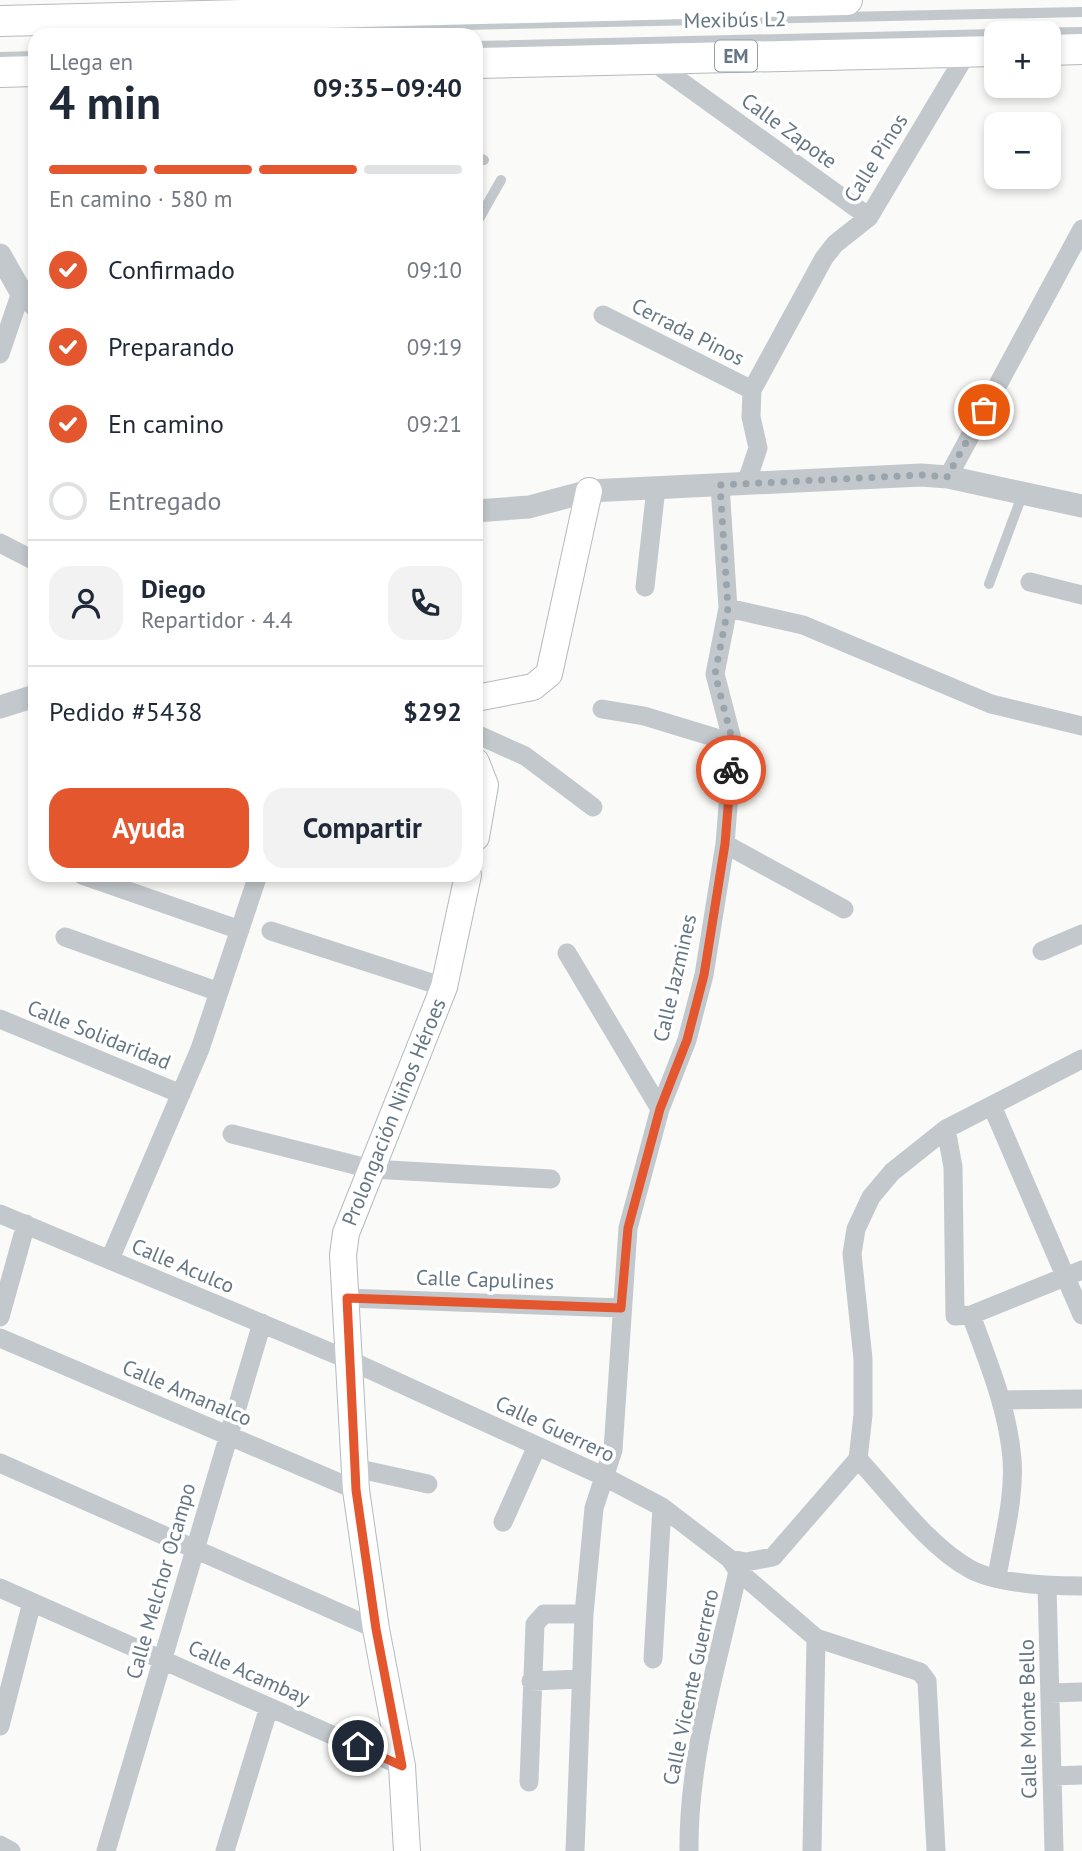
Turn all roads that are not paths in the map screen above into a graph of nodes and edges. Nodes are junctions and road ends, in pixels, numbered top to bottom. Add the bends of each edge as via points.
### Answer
1 (846, 0) edge
2 (631, 3) edge
3 (533, 4) edge
4 (422, 6) edge
5 (241, 8) edge
6 (1082, 12) edge
7 (0, 21) edge
8 (346, 28) edge
9 (1061, 32) edge
10 (1082, 32) edge
11 (984, 34) edge
12 (483, 46) edge
13 (1082, 49) edge
14 (1061, 50) edge
15 (982, 51) edge
16 (28, 56) edge
17 (0, 57) edge
18 (648, 58) junction
19 (483, 63) edge
20 (28, 71) edge
21 (0, 72) edge
22 (501, 180) dead end
23 (483, 212) edge
24 (869, 217) junction
25 (1082, 229) edge
26 (0, 255) edge
27 (28, 299) edge
28 (603, 315) dead end
29 (0, 354) edge
30 (752, 390) junction
31 (947, 477) junction
32 (746, 484) junction
33 (720, 485) junction
34 (656, 488) junction
35 (589, 491) junction
36 (1023, 493) junction
37 (1082, 506) edge
38 (483, 510) edge
39 (0, 543) edge
40 (28, 557) edge
41 (1030, 582) dead end
42 (989, 584) dead end
43 (645, 587) dead end
44 (1082, 595) edge
45 (728, 608) junction
46 (483, 697) edge
47 (28, 698) edge
48 (0, 707) edge
49 (602, 709) dead end
50 (1082, 726) edge
51 (483, 737) edge
52 (733, 743) junction
53 (593, 807) dead end
54 (725, 844) junction
55 (102, 882) edge
56 (256, 882) edge
57 (466, 882) edge
58 (844, 909) dead end
59 (240, 930) junction
60 (271, 931) dead end
61 (1082, 934) edge
62 (65, 937) dead end
63 (1042, 951) dead end
64 (567, 953) dead end
65 (444, 987) junction
66 (219, 992) junction
67 (0, 1019) edge
68 (1080, 1065) edge
69 (181, 1094) junction
70 (992, 1106) junction
71 (660, 1109) junction
72 (946, 1129) junction
73 (232, 1134) dead end
74 (371, 1169) junction
75 (551, 1179) dead end
76 (0, 1214) edge
77 (26, 1224) junction
78 (110, 1259) junction
79 (1074, 1274) edge
80 (347, 1298) junction
81 (621, 1308) junction
82 (1082, 1315) edge
83 (963, 1316) junction
84 (0, 1317) edge
85 (262, 1323) junction
86 (0, 1338) edge
87 (349, 1360) junction
88 (1082, 1399) edge
89 (1002, 1400) junction
90 (227, 1435) junction
91 (537, 1446) junction
92 (858, 1459) junction
93 (0, 1462) edge
94 (603, 1476) junction
95 (356, 1479) junction
96 (428, 1484) dead end
97 (662, 1507) junction
98 (502, 1522) dead end
99 (194, 1548) junction
100 (734, 1565) junction
101 (997, 1577) junction
102 (1047, 1586) junction
103 (1082, 1586) edge
104 (0, 1588) edge
105 (32, 1602) junction
106 (584, 1614) junction
107 (376, 1629) junction
108 (816, 1638) junction
109 (162, 1660) junction
110 (653, 1660) dead end
111 (581, 1679) junction
112 (531, 1681) junction
113 (1082, 1692) edge
114 (1050, 1693) junction
115 (270, 1707) junction
116 (0, 1726) edge
117 (402, 1766) junction
118 (1082, 1775) edge
119 (1052, 1776) junction
120 (528, 1782) dead end
121 (0, 1844) edge
122 (10, 1851) edge
123 (106, 1851) edge
124 (225, 1851) edge
125 (407, 1851) edge
126 (575, 1851) edge
127 (689, 1851) edge
128 (812, 1851) edge
129 (936, 1851) edge
130 (1054, 1851) edge

1 - 2 main road
2 - 3 main road
3 - 4 main road
4 - 5 main road
5 - 7 main road
6 - 8 lane, Mexibús L2
9 - 10 lane
11 - 12 lane, Mexibús L2
13 - 14 main road
15 - 18 main road, EM
15 - 24 street, Calle Pinos
16 - 17 lane
18 - 19 main road, EM
18 - 24 street, Calle Zapote
20 - 21 main road
22 - 23 lane
24 - 30 street, Calle Pinos via 824,258
25 - 31 street
26 - 27 street
27 - 29 street
28 - 30 street, Cerrada Pinos
30 - 32 street via 751,417 758,448
31 - 32 street
31 - 36 street
32 - 33 street
33 - 34 street
33 - 45 street, Calle Jazmines
34 - 35 street
34 - 43 street
35 - 38 street via 529,506
35 - 46 main road via 549,674 533,687
36 - 37 street
36 - 42 lane
39 - 40 street
41 - 44 street
45 - 50 street via 803,625 991,704
45 - 52 street, Calle Jazmines via 715,674
47 - 48 street
49 - 52 street via 644,716
51 - 53 street via 525,757
52 - 54 street, Calle Jazmines
54 - 58 street
54 - 71 street, Calle Jazmines via 704,975 687,1040
55 - 59 street
56 - 59 street
57 - 65 main road, Prolongación Niños Héroes
59 - 66 street
60 - 65 street
61 - 63 street
62 - 66 street
64 - 71 street
65 - 74 main road, Prolongación Niños Héroes
66 - 69 street
67 - 69 street, Calle Solidaridad
68 - 70 street
69 - 78 street
70 - 72 street
70 - 79 street
71 - 81 street, Calle Jazmines via 628,1228
72 - 83 street via 953,1167
72 - 92 street via 892,1172 871,1198 856,1229 852,1254 863,1373
73 - 74 street
74 - 75 street
74 - 80 main road, Prolongación Niños Héroes via 345,1233
76 - 77 street, Calle Aculco
77 - 78 street, Calle Aculco
77 - 84 street
78 - 85 street, Calle Aculco
79 - 82 street
79 - 83 street
80 - 81 street, Calle Capulines
80 - 87 main road, Prolongación Niños Héroes
81 - 94 street, Calle Jazmines via 613,1450
83 - 89 street
85 - 87 street, Calle Aculco
85 - 90 street, Calle Melchor Ocampo
86 - 90 street, Calle Amanalco
87 - 91 street, Calle Guerrero
87 - 95 main road, Prolongación Niños Héroes
88 - 89 street
89 - 101 street via 1012,1479
90 - 95 street, Calle Amanalco
90 - 99 street, Calle Melchor Ocampo
91 - 94 street, Calle Guerrero
91 - 98 street
92 - 100 street via 773,1556
92 - 101 street via 946,1553 972,1571
93 - 99 street
94 - 97 street, Calle Guerrero
94 - 106 street, Calle Jazmines via 594,1508
95 - 96 street, Calle Amanalco
95 - 107 main road, Prolongación Niños Héroes
97 - 100 street, Calle Guerrero
97 - 110 street
99 - 107 street
99 - 109 street, Calle Melchor Ocampo
100 - 108 street, Calle Guerrero
100 - 127 street, Calle Vicente Guerrero via 696,1756
101 - 102 street
102 - 103 street
102 - 114 street, Calle Monte Bello
104 - 105 street, Calle Acambay
105 - 109 street, Calle Acambay
105 - 116 street
106 - 111 street, Calle Jazmines
106 - 112 street via 538,1617
107 - 117 main road, Prolongación Niños Héroes
108 - 128 street
108 - 129 street via 910,1667 927,1681
109 - 115 street, Calle Acambay
109 - 123 street, Calle Melchor Ocampo
111 - 112 street
111 - 126 street, Calle Jazmines
112 - 120 street
113 - 114 street
114 - 119 street, Calle Monte Bello
115 - 117 street, Calle Acambay
115 - 124 street
117 - 125 main road, Prolongación Niños Héroes
118 - 119 street
119 - 130 street, Calle Monte Bello
121 - 122 street

